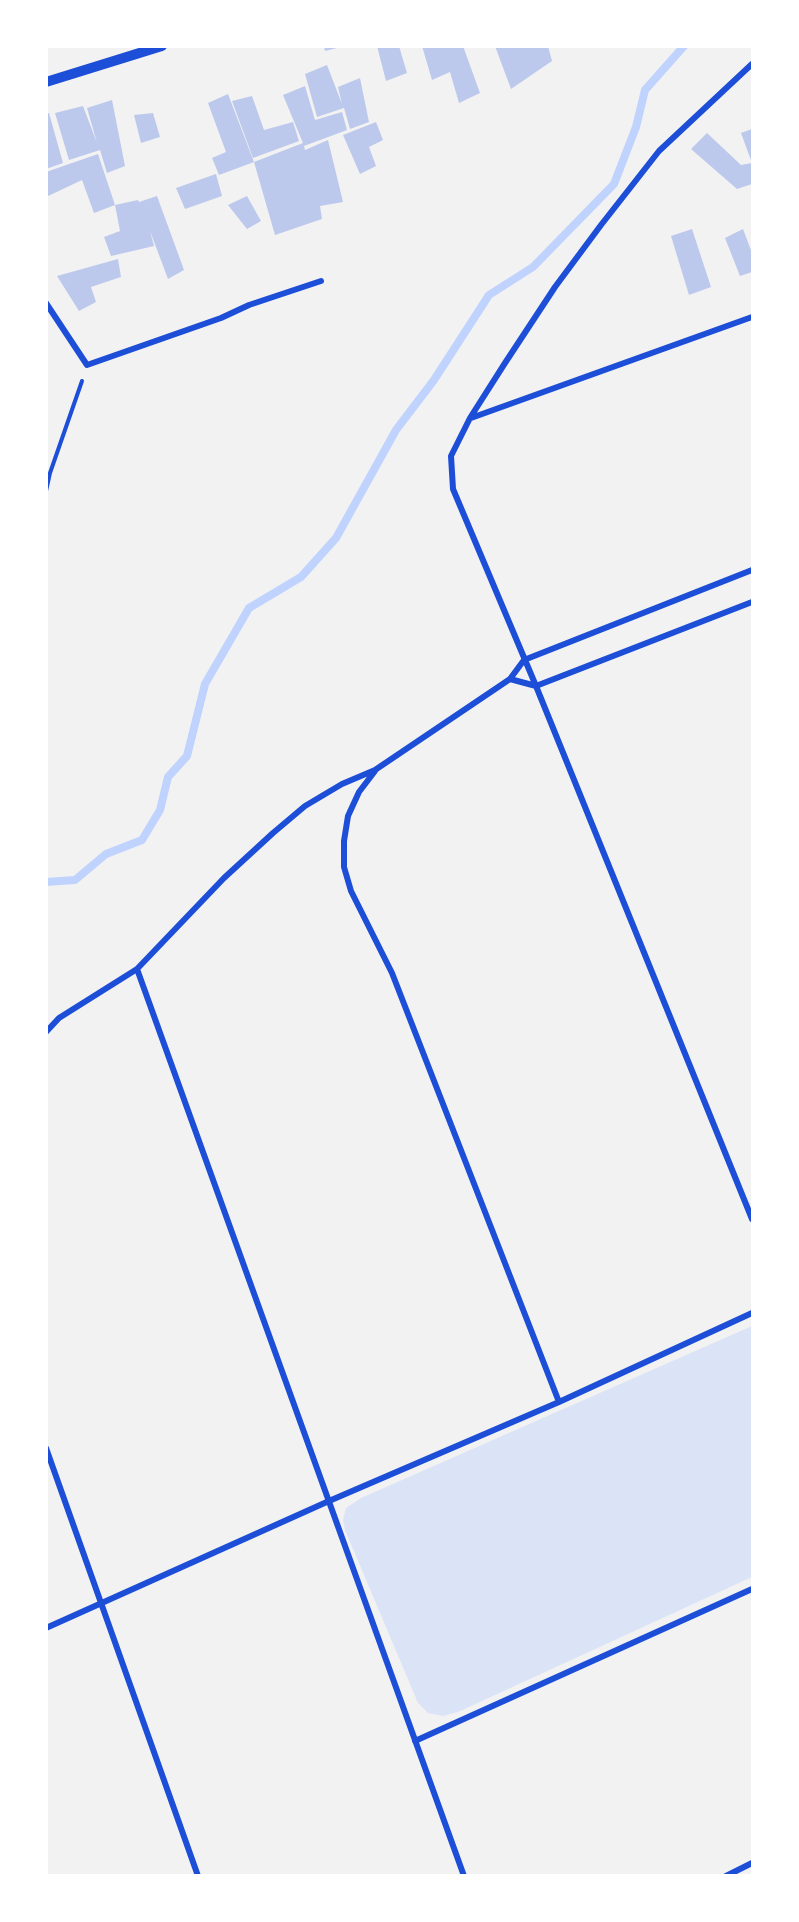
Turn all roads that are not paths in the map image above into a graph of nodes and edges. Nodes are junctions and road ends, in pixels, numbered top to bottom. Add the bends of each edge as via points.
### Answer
1 (162, 46) edge
2 (753, 64) edge
3 (46, 82) edge
4 (321, 281) dead end
5 (46, 303) edge
6 (753, 317) edge
7 (470, 418) junction
8 (753, 570) edge
9 (753, 602) edge
10 (524, 660) junction
11 (510, 679) junction
12 (536, 686) junction
13 (375, 770) junction
14 (137, 969) junction
15 (46, 1032) edge
16 (753, 1219) edge
17 (753, 1313) edge
18 (559, 1402) junction
19 (46, 1448) edge
20 (329, 1501) junction
21 (753, 1589) edge
22 (102, 1603) junction
23 (46, 1628) edge
24 (416, 1741) junction
25 (753, 1863) edge
26 (198, 1875) edge
27 (464, 1875) edge
28 (726, 1875) edge

1 - 3 street
2 - 7 street via 659,151 555,287
4 - 5 street via 87,365
6 - 7 street
7 - 10 street via 451,456 453,489
8 - 10 street
9 - 12 street
10 - 11 street
10 - 12 street
11 - 12 street
11 - 13 street
12 - 16 street
13 - 14 street via 305,806 224,878
13 - 18 street via 348,816 344,867 351,891 392,973
14 - 15 street via 59,1018
14 - 20 street
17 - 18 street
18 - 20 street
19 - 22 street
20 - 22 street
20 - 24 street
21 - 24 street
22 - 23 street
22 - 26 street
24 - 27 street
25 - 28 street

